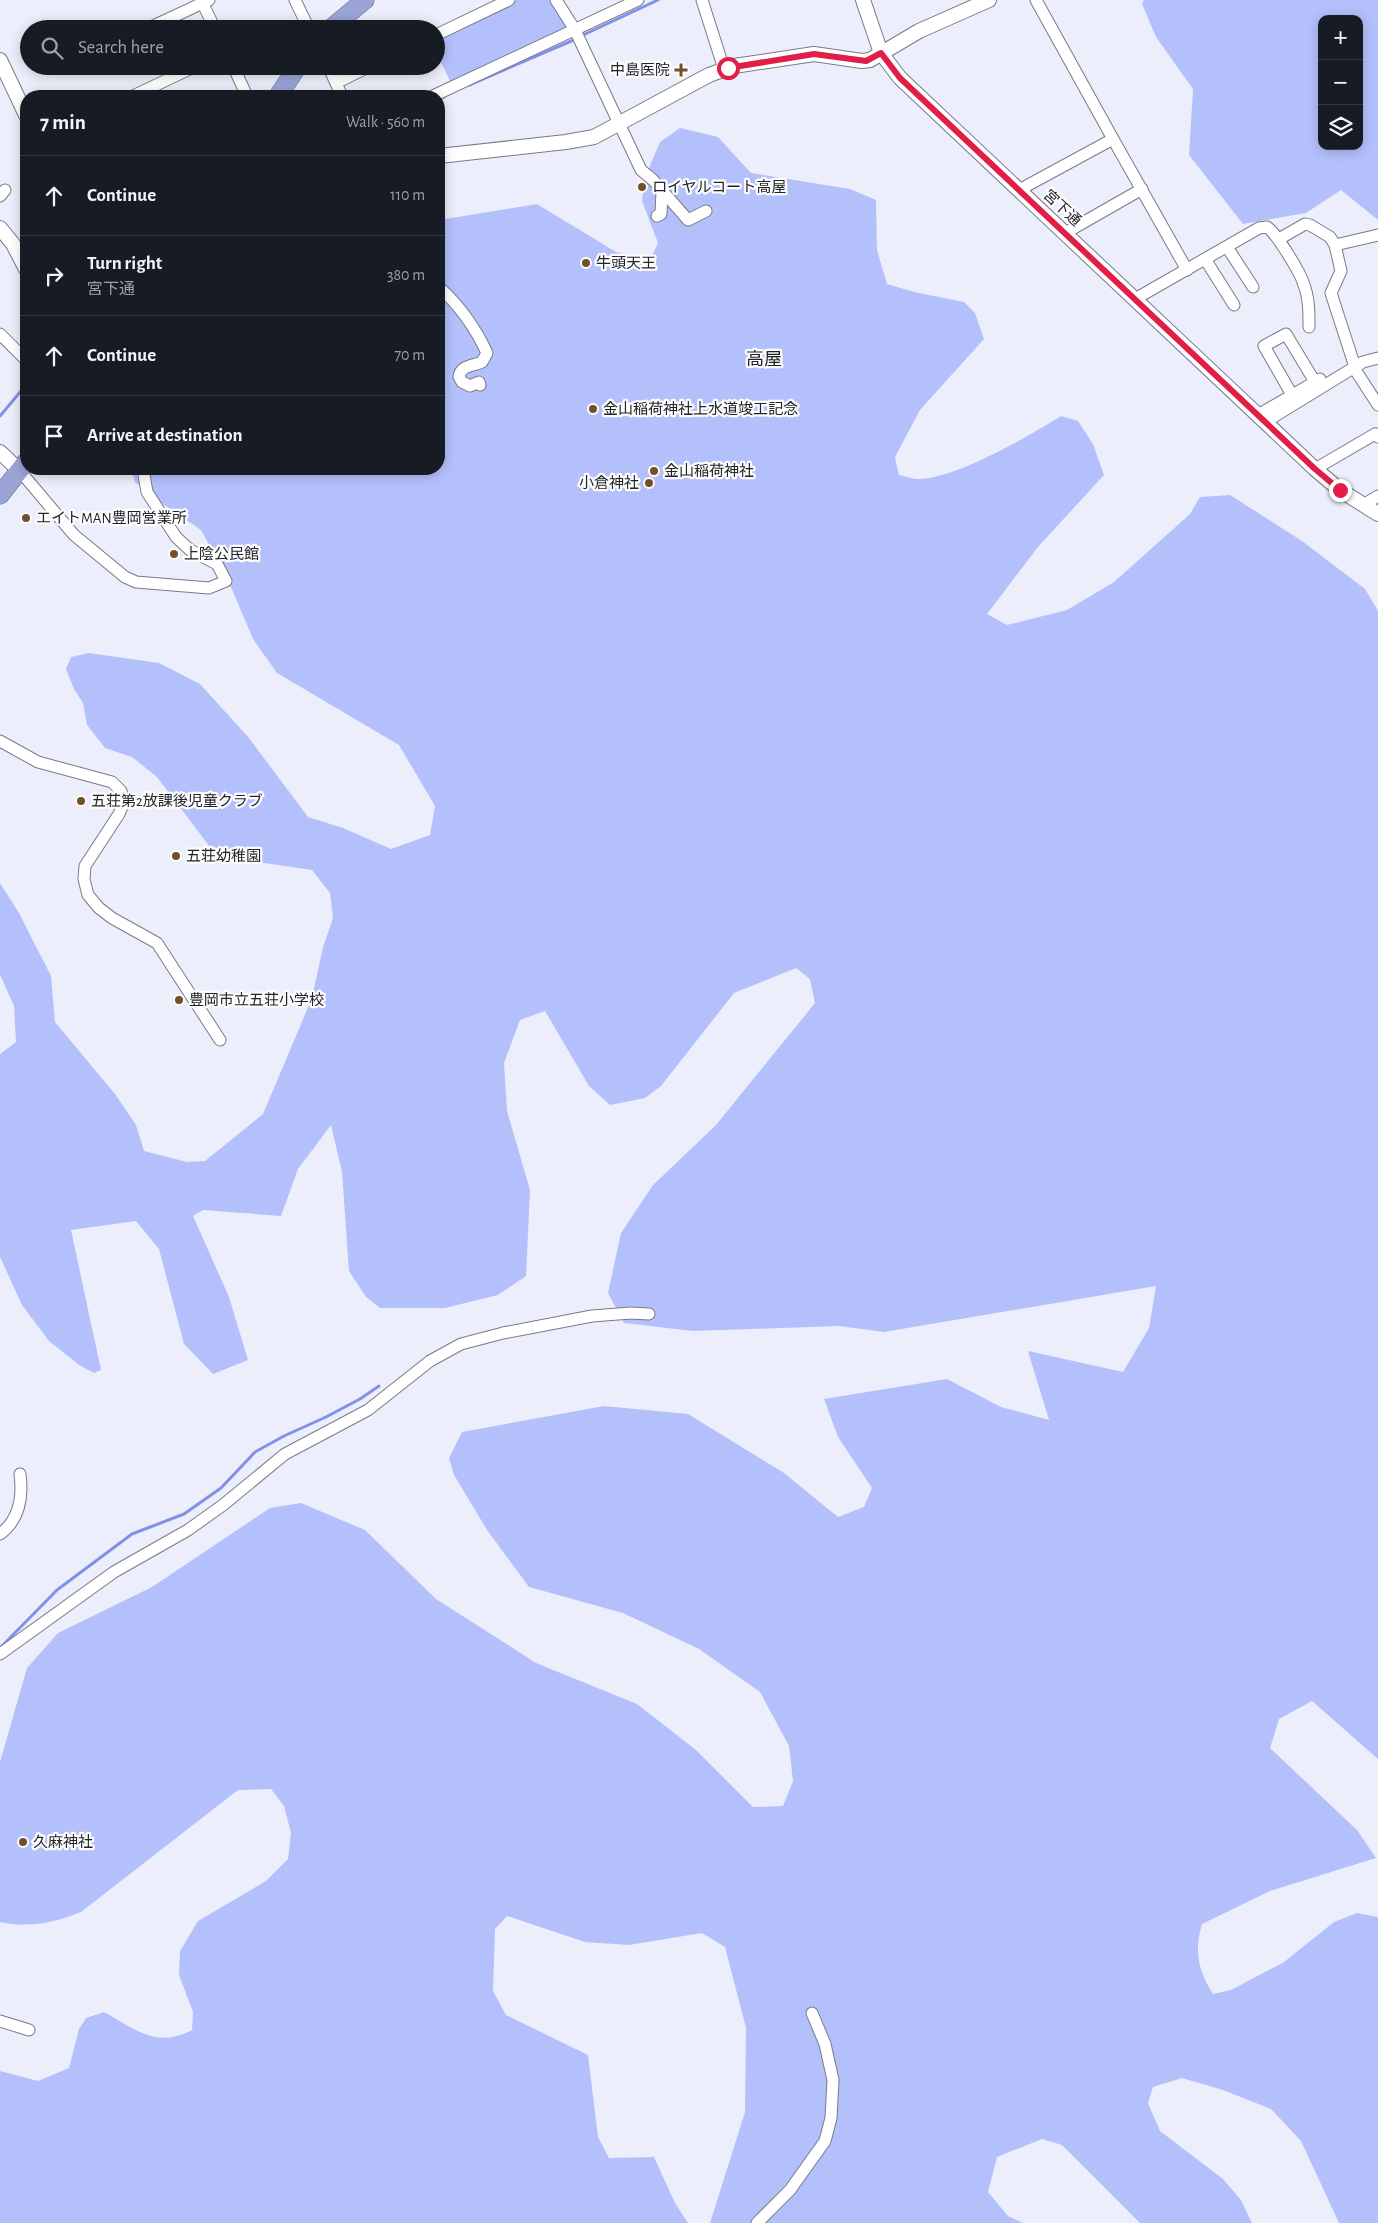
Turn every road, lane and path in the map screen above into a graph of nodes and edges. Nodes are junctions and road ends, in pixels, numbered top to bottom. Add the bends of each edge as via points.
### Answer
1 (296, 0) edge
2 (365, 0) edge
3 (509, 0) edge
4 (556, 0) edge
5 (638, 0) edge
6 (702, 0) edge
7 (863, 0) edge
8 (1036, 0) edge
9 (204, 1) edge
10 (986, 1) edge
11 (165, 20) edge
12 (211, 20) edge
13 (305, 20) edge
14 (341, 20) edge
15 (445, 31) edge
16 (575, 31) junction
17 (881, 53) junction
18 (0, 60) edge
19 (724, 69) junction
20 (177, 75) edge
21 (237, 75) edge
22 (292, 75) edge
23 (332, 75) edge
24 (352, 75) edge
25 (336, 83) junction
26 (146, 90) edge
27 (244, 90) edge
28 (282, 90) edge
29 (339, 90) edge
30 (445, 91) edge
31 (20, 102) edge
32 (620, 124) junction
33 (1113, 139) junction
34 (445, 155) edge
35 (1142, 189) junction
36 (1019, 190) junction
37 (662, 191) junction
38 (706, 211) dead end
39 (657, 216) dead end
40 (0, 228) edge
41 (1065, 233) junction
42 (1378, 235) edge
43 (1278, 238) junction
44 (1335, 245) junction
45 (1227, 246) junction
46 (20, 257) edge
47 (1204, 259) junction
48 (1187, 270) junction
49 (1253, 287) dead end
50 (445, 293) edge
51 (1135, 299) junction
52 (1234, 305) dead end
53 (1310, 327) dead end
54 (0, 334) edge
55 (20, 354) edge
56 (1378, 358) edge
57 (1354, 367) junction
58 (481, 383) dead end
59 (1292, 395) junction
60 (1378, 404) edge
61 (1261, 418) junction
62 (1378, 437) edge
63 (0, 452) edge
64 (20, 464) edge
65 (1315, 469) junction
66 (20, 470) edge
67 (30, 475) edge
68 (144, 475) edge
69 (0, 495) edge
70 (1378, 496) edge
71 (1362, 505) junction
72 (1378, 514) edge
73 (0, 741) edge
74 (220, 1040) dead end
75 (649, 1314) dead end
76 (20, 1474) dead end
77 (0, 1534) edge
78 (0, 1654) edge
79 (812, 2013) dead end
80 (0, 2021) edge
81 (29, 2030) dead end
82 (757, 2223) edge

1 - 13 street
2 - 14 highway
3 - 15 street
4 - 16 street
5 - 16 street
6 - 19 street
7 - 17 street, 宮下通
8 - 33 street
9 - 11 street
9 - 12 street
10 - 17 street via 919,31
16 - 30 street
16 - 32 street
17 - 19 street via 862,61 806,55
17 - 36 street, 宮下通 via 900,78
18 - 31 street
19 - 32 street
20 - 26 street
21 - 27 street
22 - 28 highway
23 - 25 street
24 - 25 street
25 - 29 street
32 - 34 street via 594,137 576,141
32 - 37 street via 641,170
33 - 35 street
33 - 36 street
35 - 41 street
35 - 48 street
36 - 41 street, 宮下通
37 - 38 street via 688,220
37 - 39 street via 661,214
40 - 46 street
41 - 51 street, 宮下通
42 - 44 street
43 - 44 street via 1310,224 1330,237
43 - 45 street via 1271,229 1263,227
43 - 53 street via 1304,283
44 - 57 street via 1341,271 1330,293
45 - 47 street
45 - 49 street
47 - 48 street
47 - 52 street
48 - 51 street
50 - 58 street via 473,325 487,353 482,362 462,369 459,376 470,386
51 - 61 street, 宮下通
54 - 55 street
56 - 57 street
57 - 60 street
57 - 61 street
59 - 59 street via 1264,346 1286,334 1317,380
59 - 61 street
61 - 65 street, 宮下通
62 - 65 street via 1375,434
63 - 64 street
65 - 71 street, 宮下通
66 - 69 highway
67 - 68 street via 74,535 125,577 136,582 209,588 226,581 217,564 190,550 176,537 147,492
70 - 71 street
71 - 72 street, 宮下通
73 - 74 street via 38,762 112,782 121,790 124,802 119,814 86,866 84,880 88,895 112,918 157,943
75 - 78 street via 592,1316 503,1333 461,1344 430,1360 368,1410 285,1454 188,1530 107,1577
76 - 77 street via 16,1518
79 - 82 street via 825,2044 833,2080 831,2118 825,2141 790,2190
80 - 81 street

